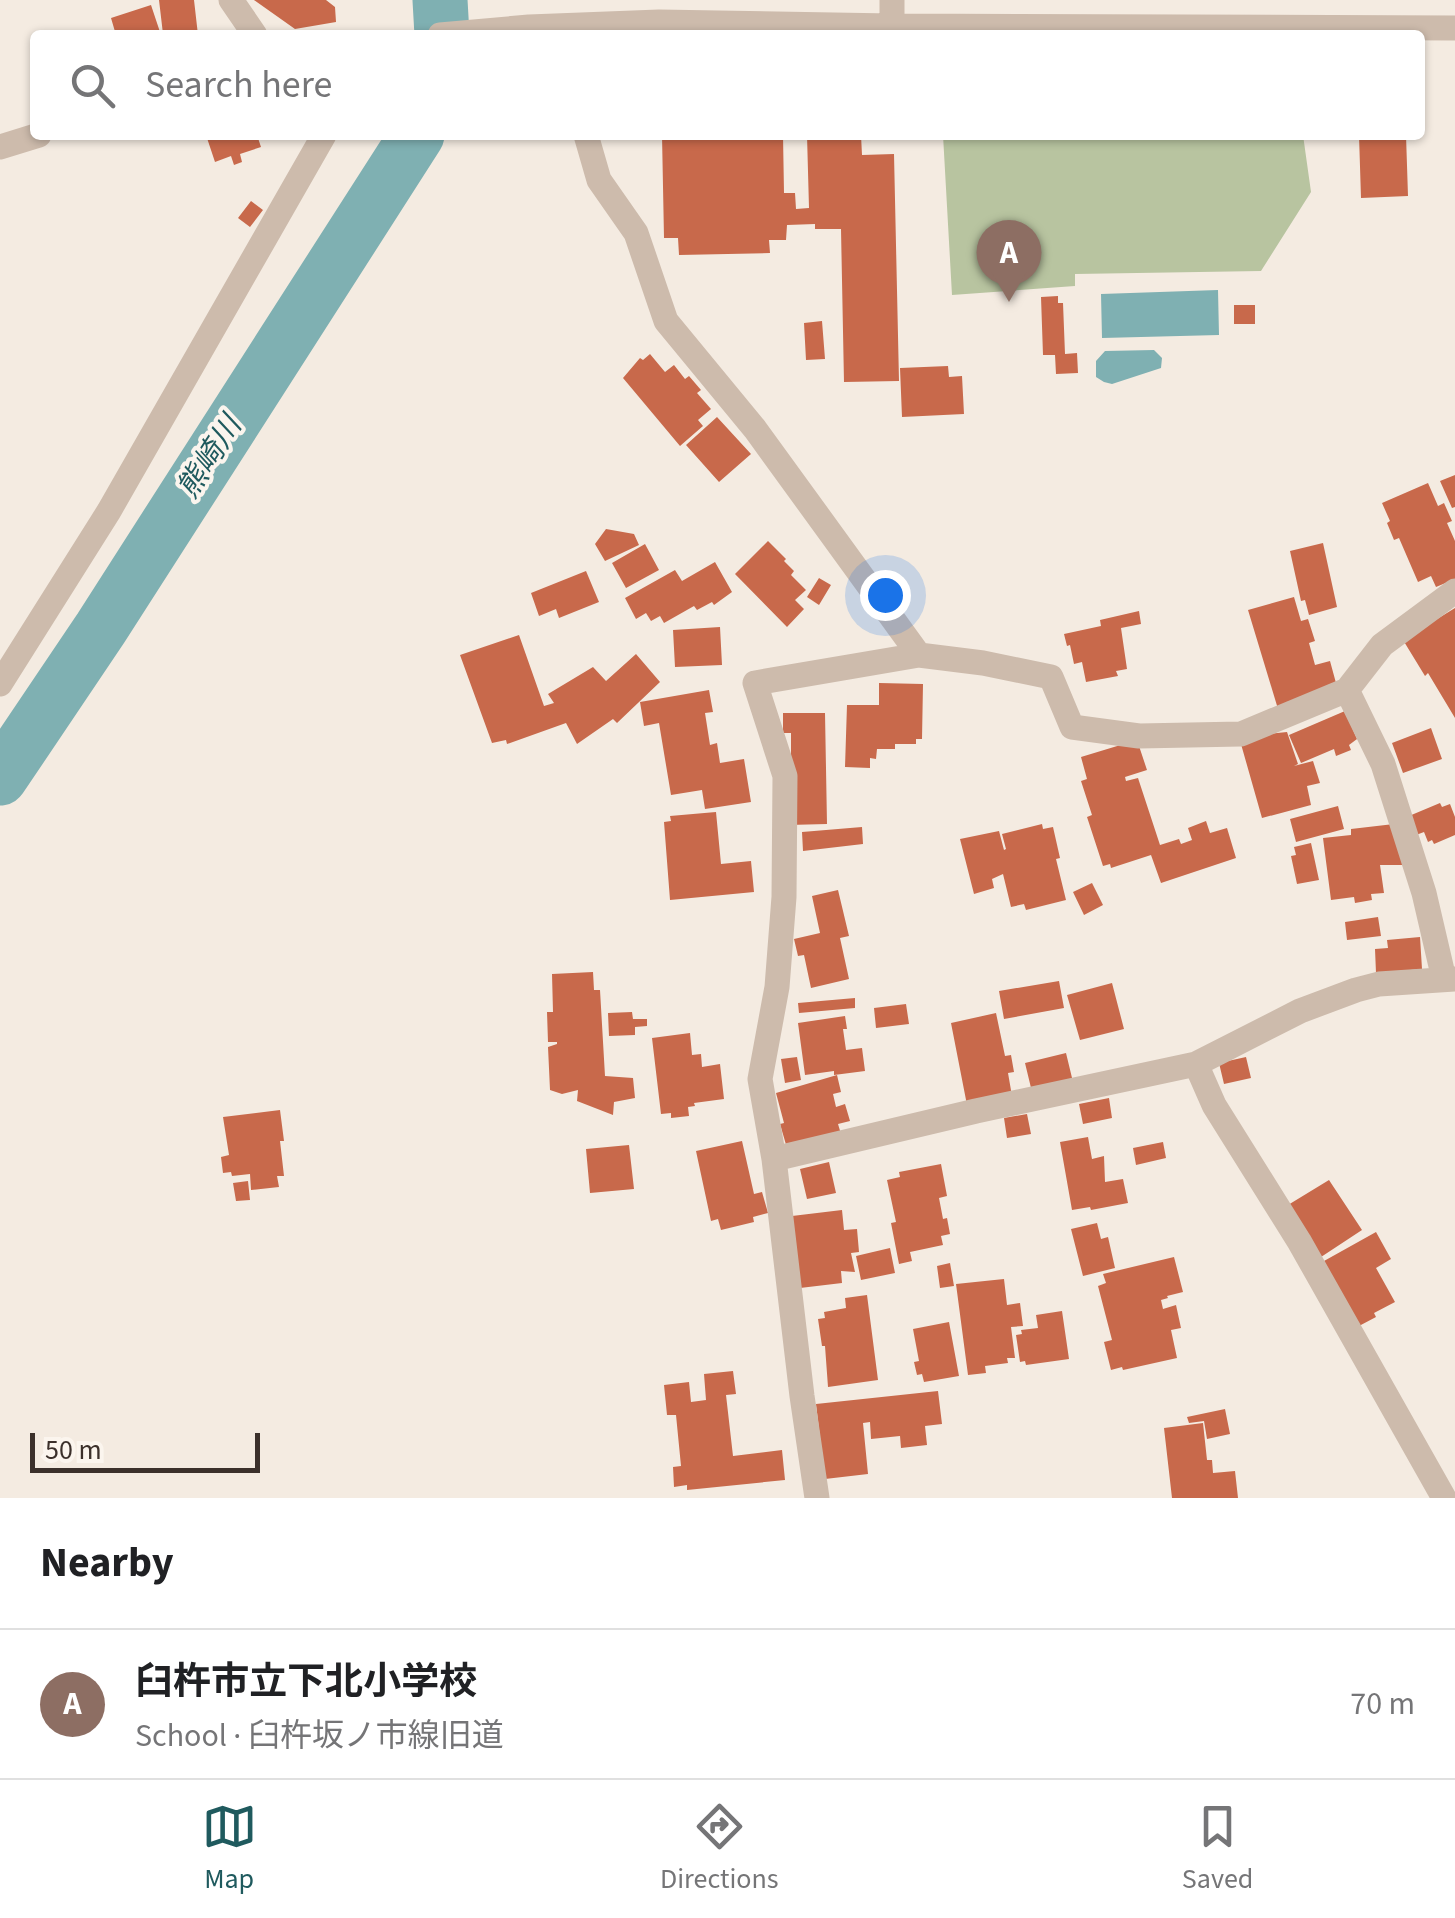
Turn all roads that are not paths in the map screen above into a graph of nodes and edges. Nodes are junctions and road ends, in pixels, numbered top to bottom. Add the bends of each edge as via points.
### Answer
1 (231, 0) edge
2 (892, 13) edge
3 (1455, 28) edge
4 (252, 30) edge
5 (490, 30) edge
6 (516, 30) edge
7 (545, 30) edge
8 (30, 138) edge
9 (321, 140) edge
10 (587, 140) edge
11 (0, 147) edge
12 (1455, 591) edge
13 (919, 655) junction
14 (0, 684) edge
15 (1348, 690) junction
16 (1449, 979) edge
17 (1196, 1064) junction
18 (774, 1159) junction
19 (817, 1498) edge
20 (1444, 1498) edge

1 - 4 street
2 - 3 street
2 - 7 street
5 - 6 street
8 - 11 street
9 - 14 street via 109,511
10 - 13 street via 599,180 636,233 666,321 756,429
12 - 15 street via 1382,645
13 - 15 street via 1050,677 1072,727 1140,736 1241,734
13 - 18 street via 755,683 785,776 777,987 760,1079
15 - 16 street via 1383,764
16 - 17 street via 1356,990
17 - 18 street
17 - 20 street
18 - 19 street

